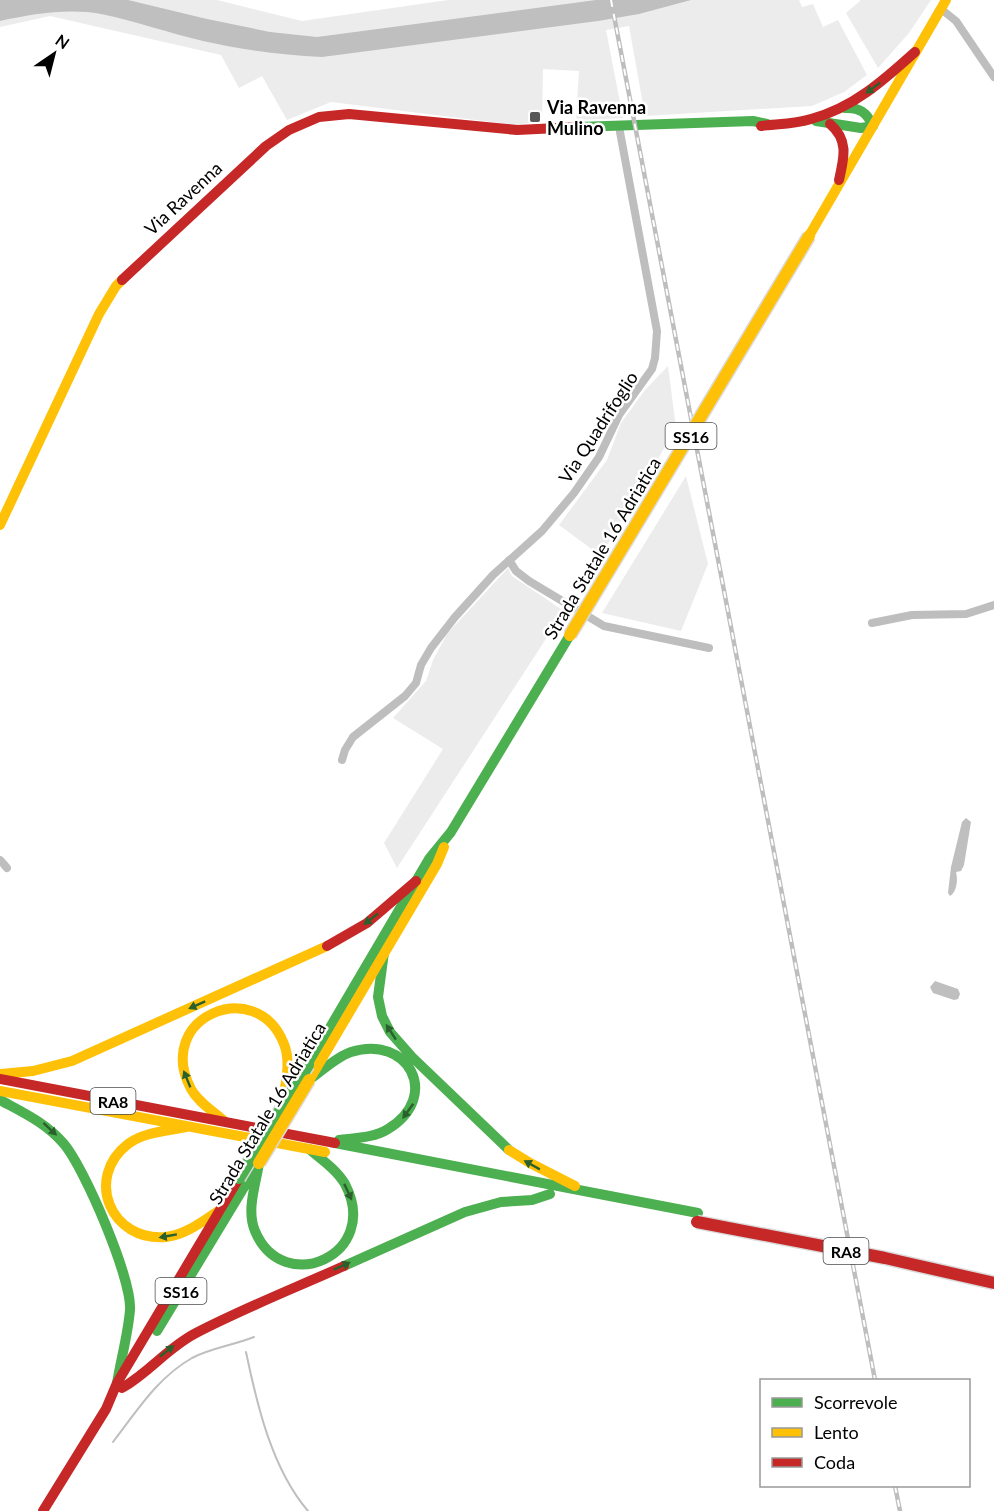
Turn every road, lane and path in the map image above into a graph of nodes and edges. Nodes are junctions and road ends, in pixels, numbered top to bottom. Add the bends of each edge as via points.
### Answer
1 (943, 5) edge
2 (918, 51) junction
3 (994, 77) edge
4 (840, 109) junction
5 (810, 120) junction
6 (827, 122) junction
7 (767, 124) junction
8 (873, 126) junction
9 (536, 130) junction
10 (620, 132) junction
11 (838, 186) junction
12 (0, 525) edge
13 (509, 560) junction
14 (994, 605) edge
15 (872, 623) dead end
16 (709, 648) dead end
17 (342, 760) dead end
18 (451, 832) junction
19 (0, 860) edge
20 (7, 868) dead end
21 (416, 881) junction
22 (384, 952) junction
23 (317, 1067) junction
24 (0, 1074) edge
25 (0, 1079) edge
26 (0, 1091) edge
27 (0, 1100) edge
28 (282, 1108) junction
29 (225, 1122) junction
30 (194, 1126) junction
31 (325, 1142) junction
32 (309, 1149) junction
33 (259, 1163) junction
34 (584, 1192) junction
35 (235, 1193) junction
36 (550, 1194) junction
37 (219, 1210) junction
38 (697, 1218) junction
39 (994, 1275) edge
40 (994, 1283) edge
41 (120, 1386) junction
42 (44, 1511) edge

1 - 2 main road, Via Ravenna / SS16
1 - 3 street
2 -> 4 main road, Via Ravenna via 875,87
2 - 8 main road, Via Ravenna / SS16
4 - 5 main road, Via Ravenna
4 - 8 main road via 855,107 864,111
5 - 6 main road, Via Ravenna
5 - 7 main road, Via Ravenna
6 - 8 main road, Via Ravenna via 861,128
6 - 11 main road via 839,131 844,144
7 - 9 main road, Via Ravenna via 753,121
7 - 10 main road, Via Ravenna via 754,128
8 - 11 main road, Strada Statale 16 Adriatica / SS16
9 - 10 main road, Via Ravenna via 570,134
9 - 12 main road, Via Ravenna via 341,114 319,117 277,138 116,286 99,314
10 - 13 street, Via Quadrifoglio via 657,331 655,358 647,379 619,415 603,450 580,484 542,531
11 - 18 main road, Strada Statale 16 Adriatica / SS16, bridge
13 - 16 street via 529,581 604,626
13 - 17 street, Via Quadrifoglio via 430,648 411,689 353,737
14 - 15 street via 966,614 912,615
18 - 21 main road, Strada Statale 16 Adriatica / SS16
18 - 22 main road, Strada Statale 16 Adriatica / SS16 via 437,864
19 - 20 street
21 - 23 main road, Strada Statale 16 Adriatica / SS16
21 -> 24 main road via 367,923 317,951 72,1061
22 - 23 main road, Strada Statale 16 Adriatica / SS16
34 -> 22 main road via 508,1149 396,1040 382,1016 378,997
23 - 28 main road, Strada Statale 16 Adriatica / SS16, bridge
23 -> 31 main road via 354,1052 386,1050 409,1065 417,1090 409,1112 390,1128 361,1138
23 - 33 main road, Strada Statale 16 Adriatica / SS16, bridge
25 - 29 main road, RA8
26 - 30 main road, RA8
27 -> 41 main road via 42,1122 65,1145 116,1251 130,1309
29 -> 28 main road via 196,1095 182,1064 183,1044 195,1023 228,1009 256,1012 278,1031 287,1059
28 - 35 main road, Strada Statale 16 Adriatica / SS16, bridge
29 - 31 main road, RA8
30 - 32 main road, RA8
37 -> 30 main road via 187,1231 159,1238 127,1228 116,1219 108,1204 107,1173 118,1153 130,1142 153,1133
31 - 34 main road, RA8
32 -> 33 main road via 339,1176 355,1216 350,1239 326,1261 292,1264 263,1247 252,1216
32 - 36 main road, RA8
33 - 35 main road, Strada Statale 16 Adriatica / SS16
34 - 38 main road, RA8
35 - 37 main road, Strada Statale 16 Adriatica / SS16
35 - 41 main road, Strada Statale 16 Adriatica / SS16
36 - 38 main road, RA8
41 -> 36 main road via 141,1377 180,1341 232,1316 465,1212
37 - 41 main road, Strada Statale 16 Adriatica / SS16
38 - 39 main road, RA8 via 887,1250
38 - 40 main road, RA8, bridge
41 - 42 main road, Strada Statale 16 Adriatica / SS16

